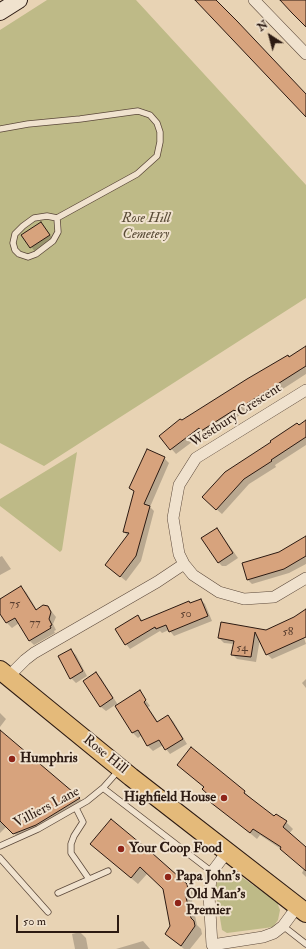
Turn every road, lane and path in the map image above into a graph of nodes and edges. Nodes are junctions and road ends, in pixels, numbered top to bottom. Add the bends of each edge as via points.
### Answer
1 (19, 0) edge
2 (254, 0) edge
3 (0, 12) edge
4 (306, 54) edge
5 (0, 129) edge
6 (57, 218) junction
7 (306, 390) edge
8 (184, 564) junction
9 (306, 578) edge
10 (4, 673) edge
11 (121, 768) junction
12 (103, 788) junction
13 (76, 808) junction
14 (0, 846) edge
15 (227, 852) junction
16 (0, 858) edge
17 (108, 871) dead end
18 (212, 872) junction
19 (89, 879) junction
20 (58, 893) dead end
21 (302, 910) edge
22 (48, 912) dead end
23 (283, 926) junction
24 (306, 944) edge
25 (210, 947) edge

1 - 3 main road
2 - 4 street
5 - 6 lane via 138,111 150,115 157,123 160,132 158,156 138,174
6 - 6 lane via 34,218 23,226 15,234 15,250 28,257 44,248 53,241 58,232
7 - 8 street, Westbury Crescent via 196,458 179,485 173,518 179,554
8 - 9 street, Westbury Crescent via 193,575 219,592 244,600 274,597
8 - 10 street
10 - 11 main road, Rose Hill
11 - 12 lane, Villiers Lane
11 - 15 main road, Rose Hill
12 - 13 lane, Villiers Lane
12 - 18 lane
13 - 14 lane, Villiers Lane
13 - 19 lane via 83,822 71,844 72,853
15 - 18 street
15 - 21 main road, Rose Hill
16 - 22 lane
17 - 19 lane
18 - 25 street via 209,895
19 - 20 lane
21 - 23 street
23 - 24 lane
23 - 25 street via 263,937

